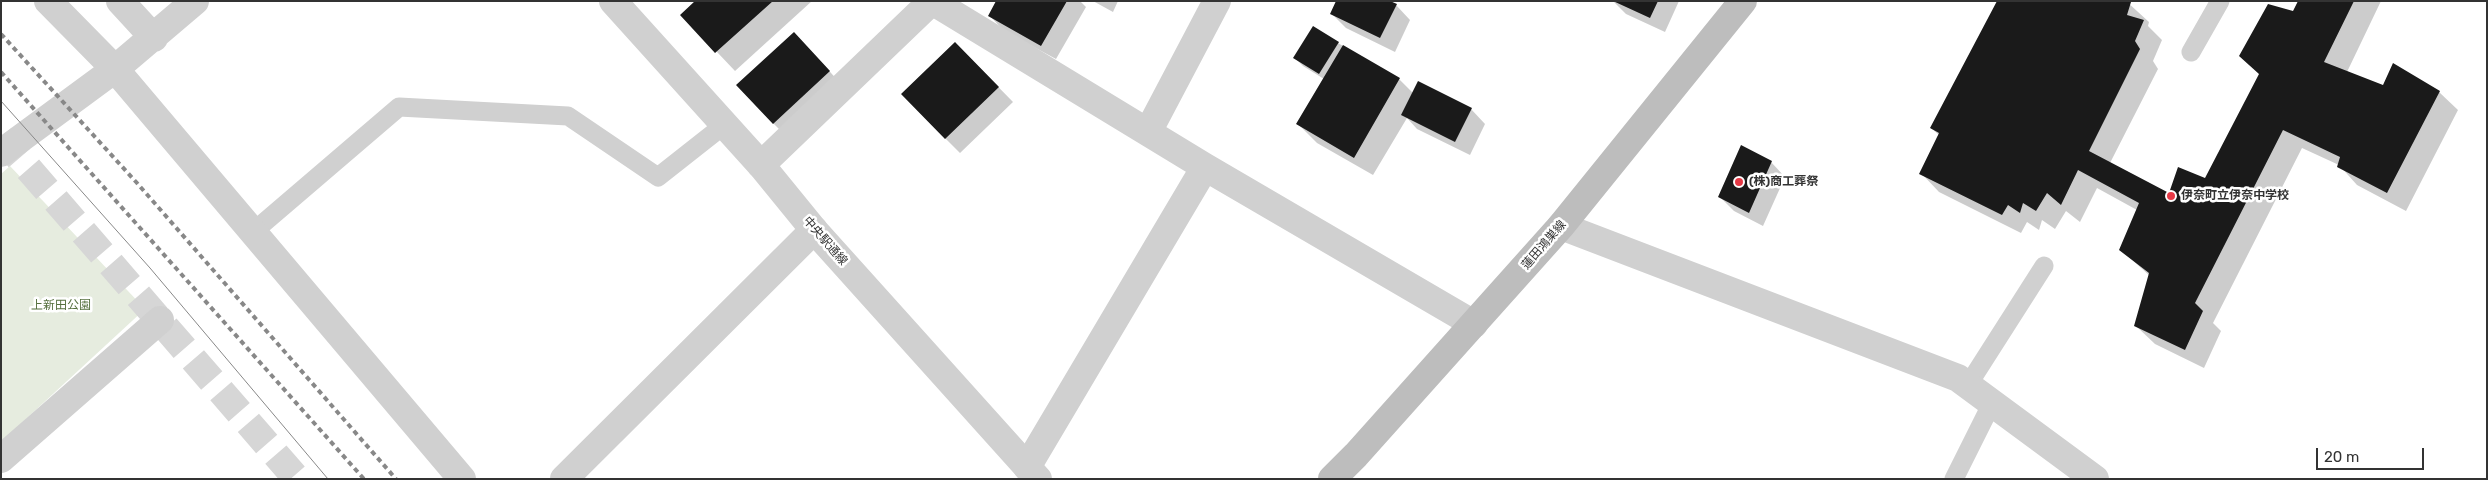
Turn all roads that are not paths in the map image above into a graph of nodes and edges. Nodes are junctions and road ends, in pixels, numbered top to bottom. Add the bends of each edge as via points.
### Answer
1 (48, 1) edge
2 (120, 1) edge
3 (195, 1) edge
4 (613, 1) edge
5 (932, 1) edge
6 (1217, 1) edge
7 (1743, 1) edge
8 (2220, 1) edge
9 (154, 38) junction
10 (2191, 52) dead end
11 (115, 69) junction
12 (724, 124) junction
13 (1148, 132) junction
14 (1, 153) edge
15 (761, 165) junction
16 (1205, 166) junction
17 (1561, 226) junction
18 (814, 230) junction
19 (253, 232) junction
20 (2044, 266) dead end
21 (160, 320) dead end
22 (1474, 324) junction
23 (1968, 386) junction
24 (1992, 403) junction
25 (1, 459) edge
26 (1033, 473) edge
27 (462, 479) edge
28 (564, 479) edge
29 (1332, 479) edge
30 (1954, 479) edge
31 (2095, 479) edge

1 - 11 street
2 - 9 street
3 - 9 street
4 - 12 street, 中央駅通線
5 - 13 street
5 - 15 street
6 - 13 street
7 - 17 main road, 蓮田鴻巣線
8 - 10 lane
9 - 11 street
11 - 14 street
11 - 19 street
12 - 15 street, 中央駅通線
12 - 19 lane via 658,177 568,116 400,107
13 - 16 street
15 - 18 street, 中央駅通線
16 - 22 street
16 - 26 street
17 - 22 main road, 蓮田鴻巣線
17 - 23 street via 1958,378
18 - 26 street, 中央駅通線
18 - 28 street
19 - 27 street
20 - 23 lane
21 - 25 street
22 - 29 main road, 蓮田鴻巣線
23 - 24 street
24 - 30 lane
24 - 31 street

